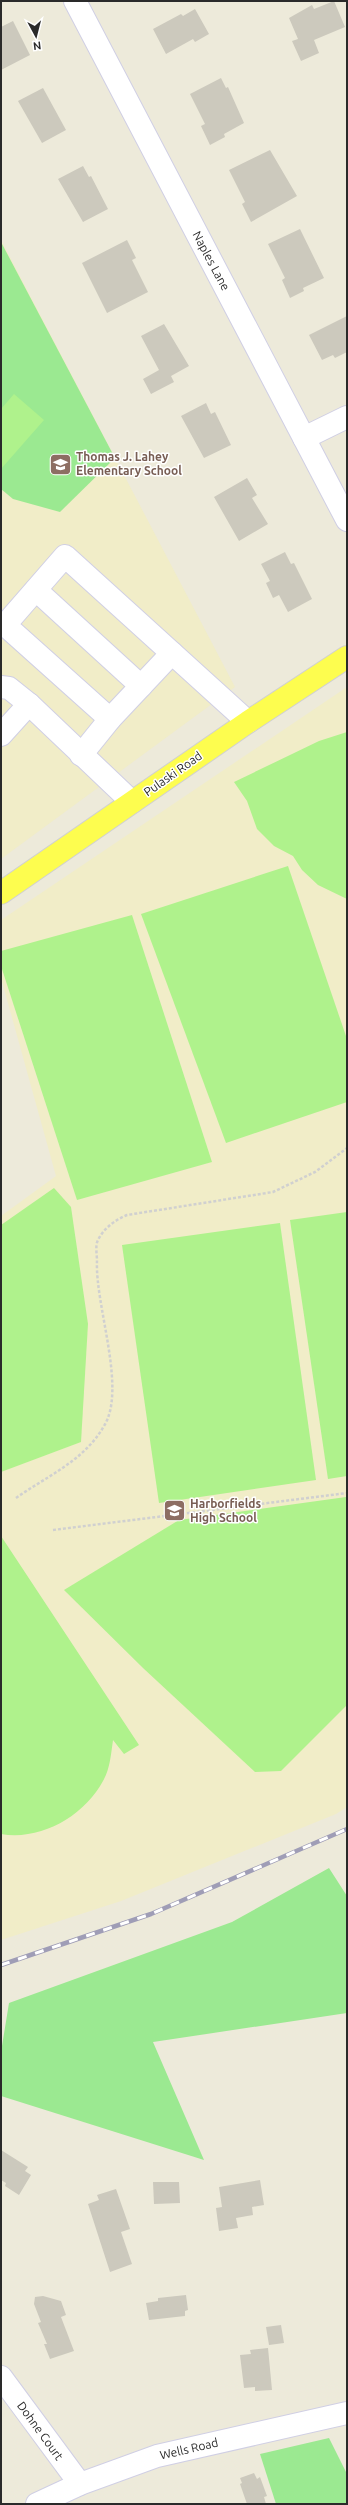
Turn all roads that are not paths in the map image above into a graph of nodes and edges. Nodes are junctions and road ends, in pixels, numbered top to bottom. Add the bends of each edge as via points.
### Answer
1 (81, 3) edge
2 (347, 417) edge
3 (304, 438) junction
4 (347, 520) edge
5 (36, 590) junction
6 (172, 653) junction
7 (347, 657) edge
8 (141, 686) junction
9 (1, 688) edge
10 (29, 704) junction
11 (110, 719) junction
12 (248, 722) junction
13 (1, 735) edge
14 (81, 755) junction
15 (132, 802) junction
16 (1, 893) edge
17 (1, 2377) edge
18 (347, 2413) edge
19 (80, 2484) junction
20 (37, 2504) edge

1 - 3 street, Naples Lane
2 - 3 street
3 - 4 street, Naples Lane
5 - 6 street via 65,556
5 - 8 street
5 - 11 street via 5,625
6 - 8 street
6 - 12 street
7 - 12 main road, Pulaski Road
8 - 11 street
9 - 10 street via 8,688
10 - 13 street
10 - 14 street
11 - 14 street
12 - 15 main road, Pulaski Road
14 - 15 street
15 - 16 main road, Pulaski Road
17 - 19 street, Dohne Court
18 - 19 street, Wells Road via 156,2456
19 - 20 street, Wells Road

